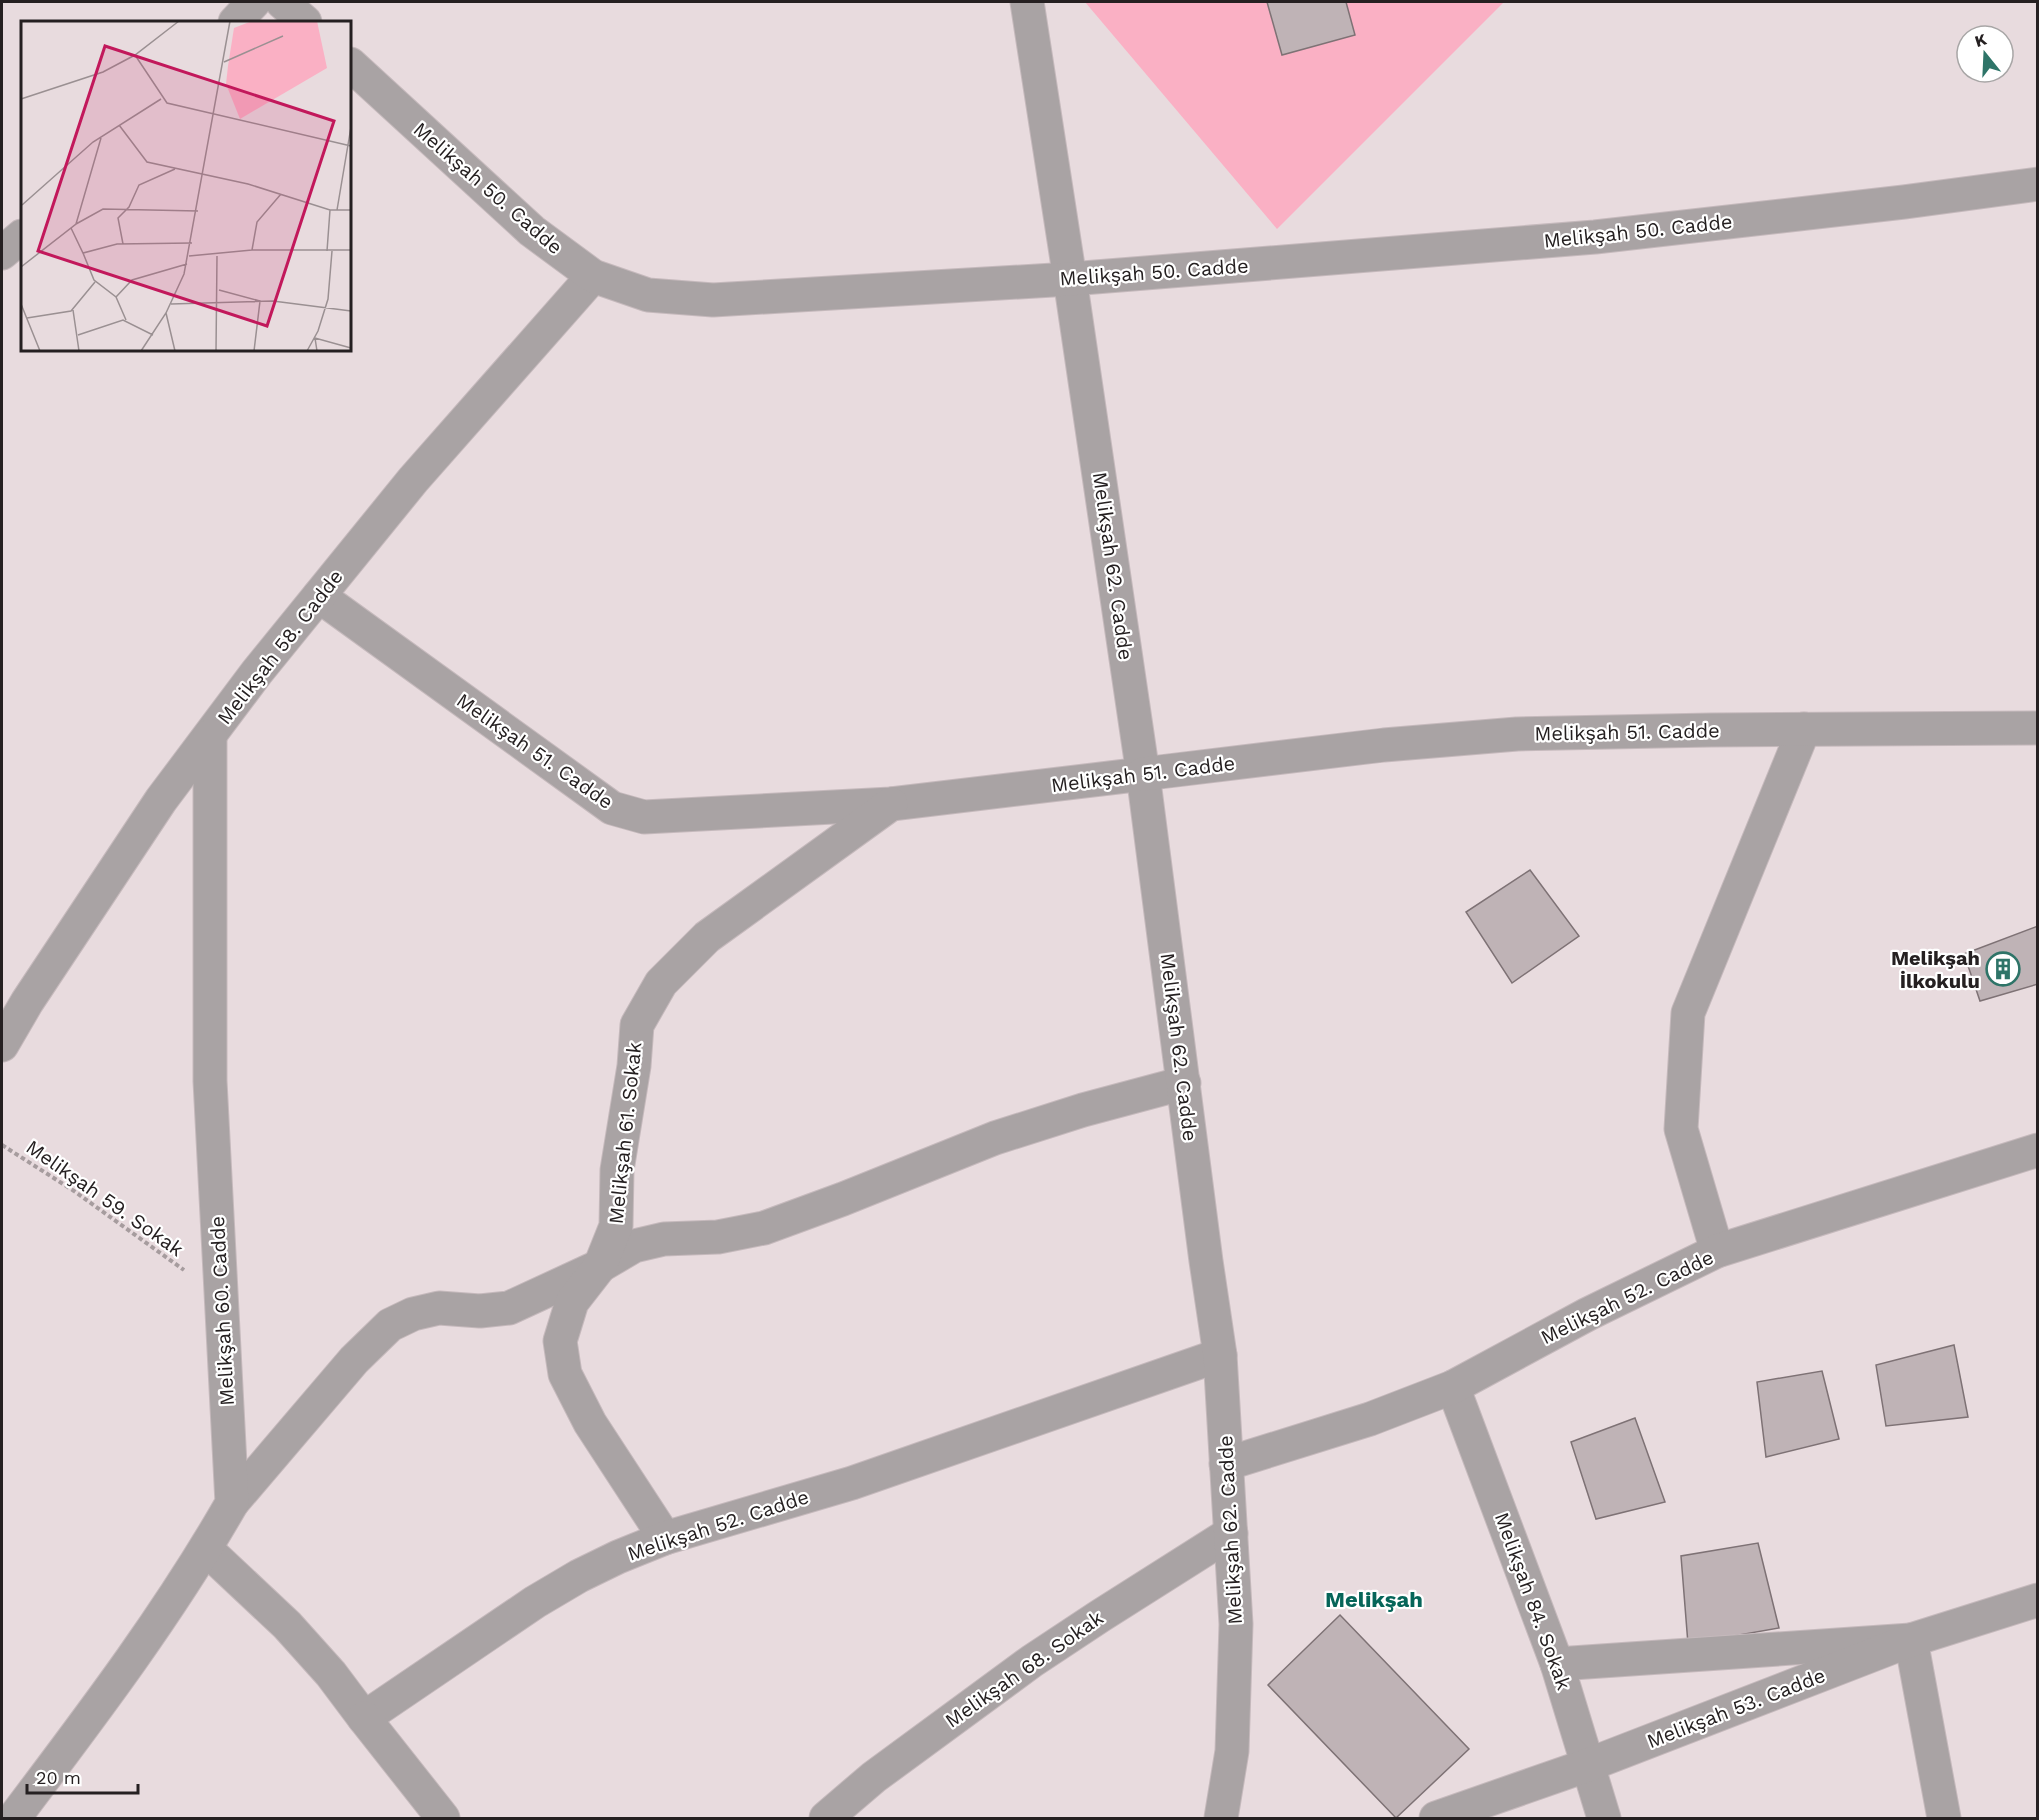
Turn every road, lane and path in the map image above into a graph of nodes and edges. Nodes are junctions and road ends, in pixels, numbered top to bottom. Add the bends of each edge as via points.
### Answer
1 (254, 2) edge
2 (282, 2) edge
3 (1027, 2) edge
4 (236, 21) edge
5 (304, 21) edge
6 (351, 65) edge
7 (2037, 184) edge
8 (21, 237) edge
9 (2, 253) edge
10 (594, 276) junction
11 (1070, 279) junction
12 (319, 596) junction
13 (2037, 728) edge
14 (1804, 729) junction
15 (210, 736) junction
16 (1143, 774) junction
17 (891, 804) junction
18 (2, 1045) edge
19 (1184, 1083) junction
20 (2, 1145) edge
21 (2037, 1150) edge
22 (1717, 1251) junction
23 (600, 1266) junction
24 (220, 1297) junction
25 (1220, 1355) junction
26 (1453, 1387) junction
27 (1226, 1464) junction
28 (232, 1503) junction
29 (1231, 1533) junction
30 (665, 1538) junction
31 (206, 1549) junction
32 (2037, 1600) edge
33 (1911, 1640) junction
34 (1557, 1664) junction
35 (364, 1718) junction
36 (1588, 1765) junction
37 (14, 1818) edge
38 (443, 1818) edge
39 (826, 1818) edge
40 (1221, 1818) edge
41 (1436, 1818) edge
42 (1604, 1818) edge
43 (1944, 1818) edge

1 - 4 street
2 - 5 street
3 - 11 street, Melikşah 62. Cadde
6 - 10 street, Melikşah 50. Cadde via 532,231
7 - 11 street, Melikşah 50. Cadde via 1595,237
8 - 9 street
10 - 11 street, Melikşah 50. Cadde via 648,295 713,300
10 - 12 street, Melikşah 58. Cadde via 413,480
11 - 16 street, Melikşah 62. Cadde
12 - 15 street, Melikşah 58. Cadde
12 - 17 street, Melikşah 51. Cadde via 612,808 644,817
13 - 14 street, Melikşah 51. Cadde
14 - 16 street, Melikşah 51. Cadde via 1517,734
14 - 22 street via 1688,1013 1681,1129
15 - 18 street, Melikşah 58. Cadde via 161,800
15 - 24 street, Melikşah 60. Cadde via 210,1082
16 - 17 street, Melikşah 51. Cadde
16 - 19 street, Melikşah 62. Cadde
17 - 23 street, Melikşah 61. Sokak via 707,938 661,983 637,1025 617,1170 616,1226
19 - 23 street via 995,1138 764,1228 718,1237 664,1239 634,1246
19 - 25 street, Melikşah 62. Cadde
20 - 24 path, Melikşah 59. Sokak via 74,1191
21 - 22 street, Melikşah 52. Cadde
22 - 26 street, Melikşah 52. Cadde via 1588,1314
23 - 28 street via 509,1308 439,1308 390,1325 354,1359
23 - 30 street, Melikşah 61. Sokak via 572,1302 560,1341 565,1374 590,1423
24 - 28 street, Melikşah 60. Cadde
25 - 27 street, Melikşah 62. Cadde
25 - 30 street, Melikşah 52. Cadde via 852,1483
26 - 27 street, Melikşah 52. Cadde via 1370,1419
26 - 34 street, Melikşah 84. Sokak
27 - 29 street, Melikşah 62. Cadde
28 - 31 street
29 - 39 street, Melikşah 68. Sokak via 1032,1661 874,1777
29 - 40 street, Melikşah 62. Cadde via 1235,1685 1232,1751
30 - 35 street, Melikşah 52. Cadde via 579,1576 535,1602
31 - 35 street via 287,1626
31 - 37 street via 77,1736
32 - 33 street, Melikşah 53. Cadde
33 - 34 street
33 - 36 street, Melikşah 53. Cadde
33 - 43 street
34 - 36 street, Melikşah 84. Sokak
35 - 38 street
36 - 41 street, Melikşah 53. Cadde
36 - 42 street, Melikşah 84. Sokak

